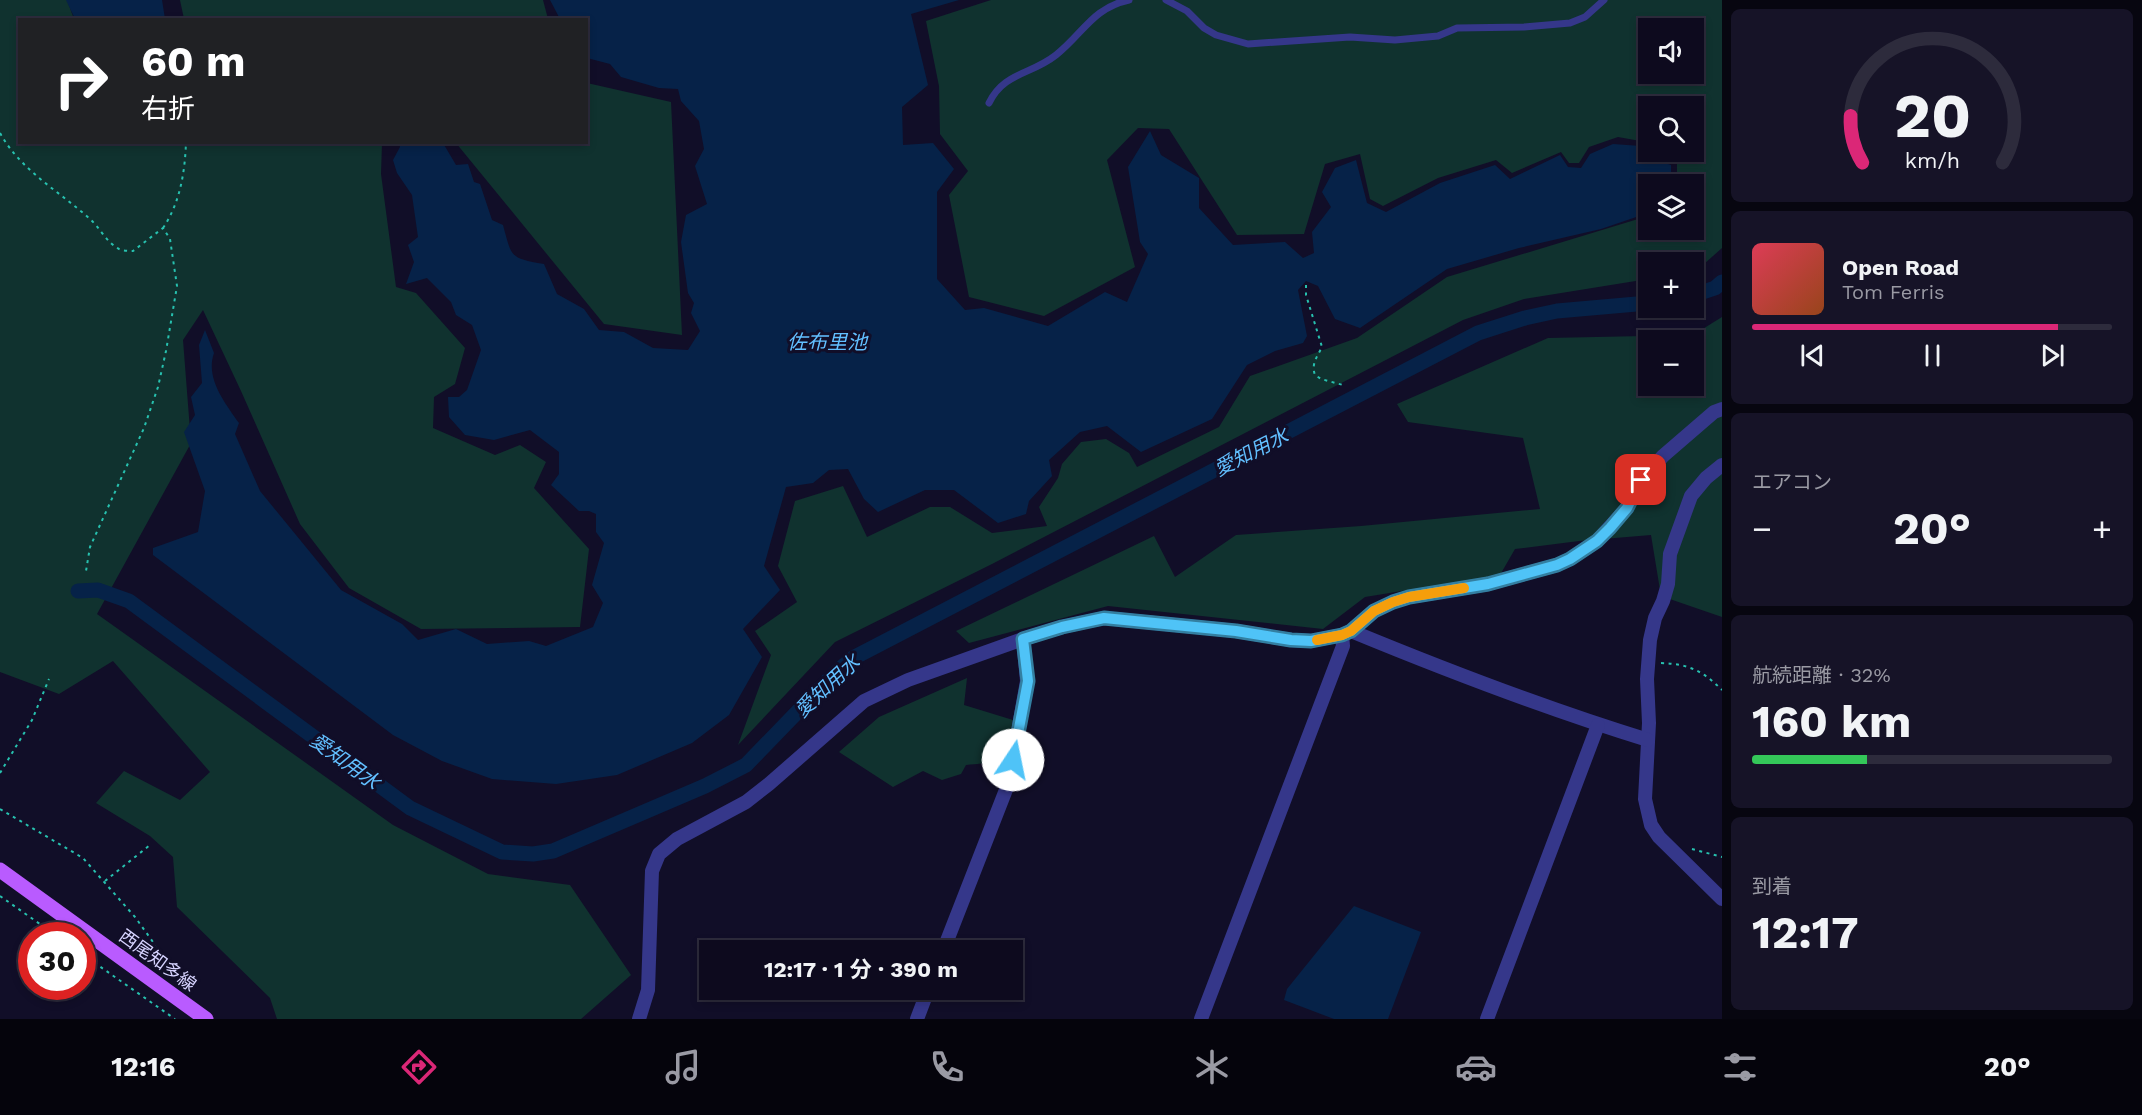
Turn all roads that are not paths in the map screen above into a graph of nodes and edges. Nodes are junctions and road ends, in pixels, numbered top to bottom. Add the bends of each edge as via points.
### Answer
1 (1129, 0) edge
2 (1166, 0) edge
3 (1604, 0) edge
4 (989, 103) dead end
5 (1722, 409) edge
6 (1722, 465) edge
7 (1347, 633) junction
8 (1023, 639) junction
9 (1598, 725) junction
10 (1648, 740) junction
11 (0, 870) edge
12 (1722, 899) edge
13 (947, 940) edge
14 (924, 1000) edge
15 (206, 1019) edge
16 (639, 1019) edge
17 (917, 1019) edge
18 (1201, 1019) edge
19 (1487, 1019) edge

1 - 4 lane via 1100,12 1054,57 1000,84
2 - 3 lane via 1187,11 1216,35 1248,44 1350,37 1412,39 1438,36 1457,28 1570,23 1585,17
5 - 7 street via 1663,456 1641,480 1627,508 1610,528 1570,559 1488,584 1393,602 1374,611
6 - 10 street via 1691,496 1670,554 1668,584 1650,640
7 - 8 street via 1311,641 1291,640 1104,618
7 - 9 street
7 - 18 street
8 - 13 street via 1028,681 1009,782
8 - 16 street via 864,700 746,802 677,839 659,854 652,871 648,990
9 - 10 street
9 - 19 street
10 - 12 street via 1645,799 1651,825
11 - 15 main road, 西尾知多線
14 - 17 street

